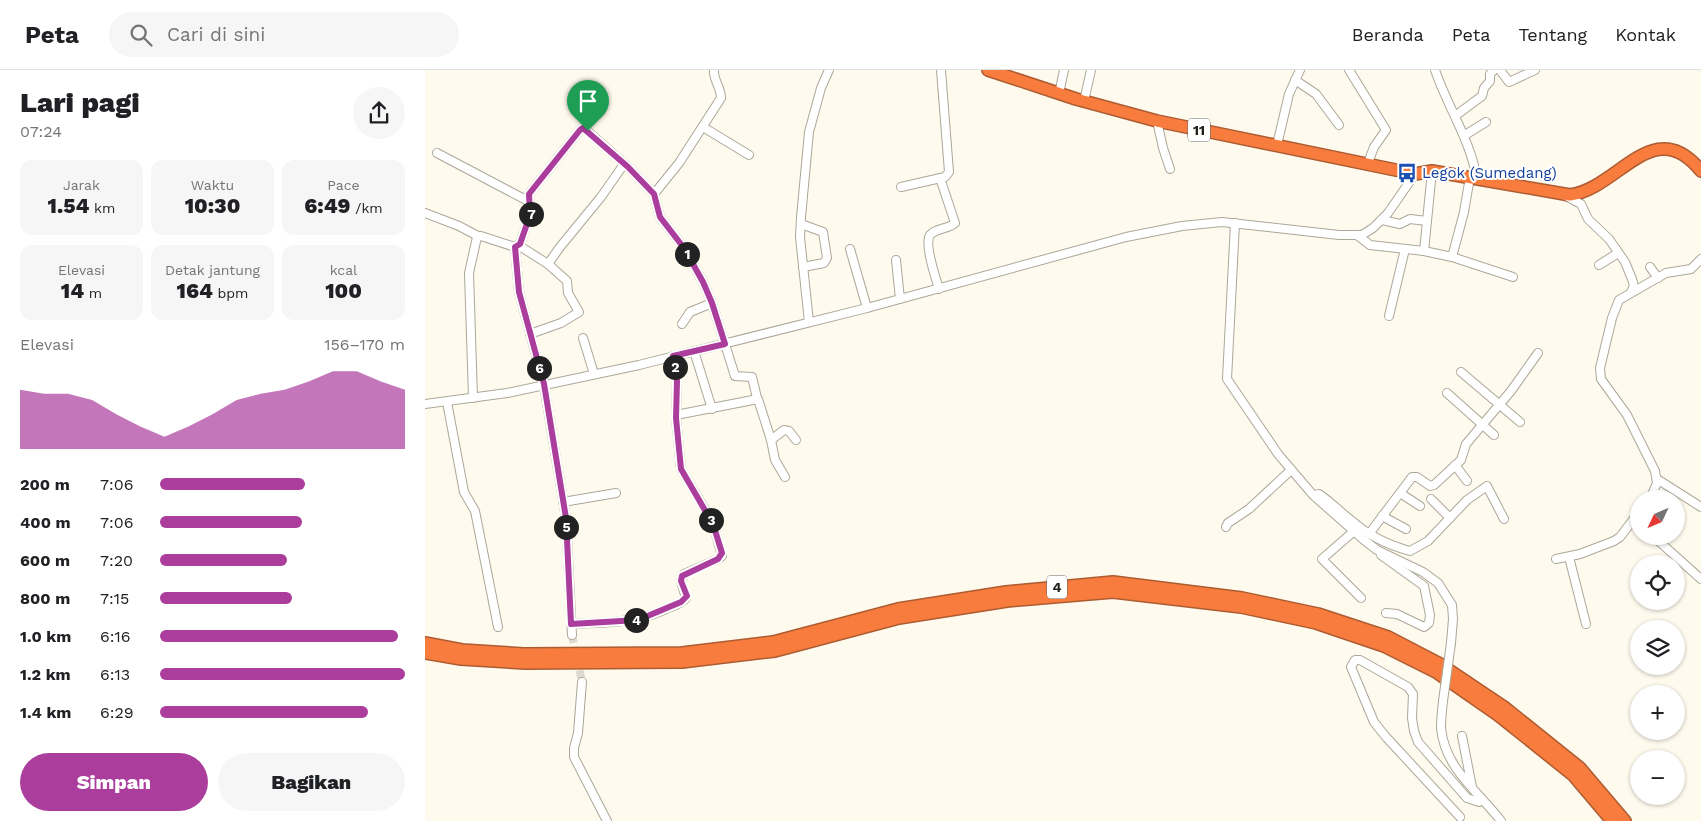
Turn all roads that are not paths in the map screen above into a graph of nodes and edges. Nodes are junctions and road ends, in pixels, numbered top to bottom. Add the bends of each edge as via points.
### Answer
1 (713, 70) edge
2 (829, 70) edge
3 (941, 70) edge
4 (988, 70) edge
5 (1064, 70) edge
6 (1091, 70) edge
7 (1300, 70) edge
8 (1349, 70) edge
9 (1435, 70) edge
10 (1494, 70) edge
11 (1501, 70) edge
12 (1535, 70) edge
13 (1295, 80) junction
14 (1059, 94) junction
15 (1084, 101) junction
16 (1455, 116) junction
17 (1157, 121) junction
18 (1486, 122) dead end
19 (1339, 125) dead end
20 (703, 127) junction
21 (1465, 134) junction
22 (1277, 145) junction
23 (437, 153) dead end
24 (749, 155) dead end
25 (1368, 163) junction
26 (624, 164) junction
27 (1170, 168) dead end
28 (1433, 171) junction
29 (1701, 171) edge
30 (1415, 174) junction
31 (940, 178) junction
32 (1473, 178) junction
33 (901, 187) dead end
34 (654, 194) junction
35 (1563, 195) junction
36 (529, 201) junction
37 (425, 214) edge
38 (1382, 220) junction
39 (1427, 221) junction
40 (1235, 223) junction
41 (801, 224) junction
42 (478, 236) junction
43 (1357, 236) junction
44 (517, 246) junction
45 (850, 249) dead end
46 (1405, 249) junction
47 (1424, 251) junction
48 (1618, 252) junction
49 (1452, 257) junction
50 (1701, 259) edge
51 (896, 260) dead end
52 (548, 264) junction
53 (1599, 265) dead end
54 (1697, 266) edge
55 (803, 267) junction
56 (1650, 267) dead end
57 (1513, 277) dead end
58 (1658, 278) junction
59 (939, 289) junction
60 (1631, 292) junction
61 (900, 299) junction
62 (712, 303) junction
63 (867, 308) junction
64 (1389, 316) dead end
65 (809, 322) junction
66 (682, 324) dead end
67 (530, 334) junction
68 (583, 338) dead end
69 (725, 344) junction
70 (694, 351) junction
71 (1538, 353) dead end
72 (673, 356) junction
73 (1461, 372) dead end
74 (594, 374) junction
75 (544, 384) junction
76 (1447, 393) dead end
77 (425, 394) edge
78 (473, 398) junction
79 (757, 398) junction
80 (447, 402) junction
81 (426, 404) edge
82 (1500, 404) junction
83 (712, 409) junction
84 (676, 415) junction
85 (1521, 422) dead end
86 (1483, 426) junction
87 (1494, 435) dead end
88 (771, 440) junction
89 (797, 440) dead end
90 (1455, 465) junction
91 (1291, 470) junction
92 (785, 477) dead end
93 (1657, 479) junction
94 (1467, 481) dead end
95 (1653, 490) edge
96 (616, 493) dead end
97 (1400, 493) junction
98 (1313, 495) junction
99 (1431, 499) dead end
100 (563, 502) junction
101 (1419, 506) dead end
102 (1701, 507) edge
103 (1382, 516) junction
104 (1450, 518) junction
105 (1504, 519) dead end
106 (1630, 524) edge
107 (1226, 527) dead end
108 (1406, 529) dead end
109 (1353, 532) junction
110 (1369, 534) junction
111 (1663, 545) edge
112 (1377, 550) junction
113 (1569, 557) junction
114 (1556, 558) dead end
115 (1701, 579) edge
116 (1361, 598) dead end
117 (1386, 613) dead end
118 (571, 624) junction
119 (1586, 624) dead end
120 (498, 627) dead end
121 (572, 635) tunnel mouth
122 (425, 643) edge
123 (425, 653) edge
124 (582, 682) tunnel mouth
125 (1462, 736) dead end
126 (1472, 789) junction
127 (1482, 800) junction
128 (1460, 817) dead end
129 (607, 821) edge
130 (1501, 821) edge
131 (1612, 821) edge
132 (1625, 821) edge

1 - 20 street via 721,88 721,98
2 - 41 street via 809,132
3 - 31 street via 949,172
4 - 14 highway, 11
5 - 14 street
6 - 15 street
7 - 13 street
8 - 25 street via 1386,130
9 - 16 street
10 - 16 street via 1482,96
11 - 12 street via 1509,82
13 - 19 street via 1316,94
13 - 22 street via 1284,110
14 - 15 highway, 11
15 - 17 highway, 11
16 - 21 street
17 - 22 highway, 11
17 - 27 street
18 - 21 street
20 - 24 street
20 - 34 street
21 - 32 street via 1473,156
22 - 25 highway, 11
23 - 36 street
25 - 30 highway, 11
26 - 34 street
26 - 36 street via 588,131 581,129 529,194
26 - 52 street
28 - 30 highway, 11
28 - 32 highway, 11
28 - 39 street
29 - 35 highway, 11 via 1682,153 1672,150 1652,152 1635,158 1585,192
30 - 38 street
31 - 33 street
31 - 59 street via 955,223 932,233 929,240
32 - 35 highway, 11
32 - 49 street
34 - 62 street via 660,217 684,248
35 - 48 street via 1581,204 1588,219
36 - 44 street via 530,215
37 - 42 street
38 - 39 street via 1400,224 1410,219
38 - 43 street via 1368,232
39 - 47 street
40 - 43 street
40 - 59 street via 1195,224 1126,237
40 - 91 street via 1226,376
41 - 55 street
41 - 55 street via 823,232 827,258 824,263
42 - 44 street
42 - 78 street via 469,273
43 - 46 street via 1370,245
44 - 52 street
44 - 67 street via 519,292
45 - 63 street
46 - 47 street
46 - 64 street
47 - 49 street
48 - 53 street
48 - 60 street via 1632,279
49 - 57 street
50 - 54 street
51 - 61 street
52 - 67 street via 567,281 568,293 579,312 561,323
54 - 58 street
55 - 65 street
56 - 58 street
58 - 60 street
59 - 61 street
60 - 93 street via 1619,300 1612,318 1600,373 1627,415
61 - 63 street
62 - 66 street via 690,312
62 - 69 street
63 - 65 street
65 - 69 street
67 - 75 street
68 - 74 street
69 - 70 street
69 - 79 street via 735,376 752,377
70 - 72 street
70 - 83 street
71 - 82 street
72 - 74 street
72 - 84 street via 677,381
73 - 82 street
74 - 75 street
75 - 78 street
75 - 100 street
76 - 86 street
77 - 81 street
78 - 80 street
79 - 83 street
79 - 88 street
80 - 81 street
80 - 120 street via 464,492 475,511
82 - 85 street
82 - 86 street
83 - 84 street
84 - 118 street via 681,469 713,524 721,556 684,574 681,581 686,598 660,612 624,622
86 - 87 street
86 - 90 street via 1466,444 1461,460
88 - 89 street via 784,430
88 - 92 street via 775,460
90 - 94 street
90 - 97 street via 1430,486 1412,477
91 - 98 street
91 - 107 street
93 - 95 street
93 - 102 street
96 - 100 street
97 - 101 street
97 - 103 street
98 - 109 street
98 - 110 street via 1319,494 1330,501
99 - 104 street
100 - 118 street
103 - 108 street
103 - 110 street
104 - 105 street via 1487,486
104 - 110 street via 1428,541 1410,551
106 - 113 street via 1614,541
109 - 112 street
109 - 116 street via 1322,559
111 - 115 street
112 - 117 street via 1425,586 1429,623 1424,627 1397,614
112 - 126 street, bridge via 1423,572 1438,583 1452,605 1441,727 1453,764
113 - 114 street
113 - 119 street
118 - 121 street
122 - 132 highway, 4 via 462,650 524,654 681,653 773,642 898,609 1006,592 1113,582 1242,598 1318,614 1388,637 1440,664 1504,707 1580,768
123 - 131 highway, 4 via 525,663 682,662 775,651 899,618 1007,601 1113,592 1241,607 1316,623 1385,646 1435,672 1498,715 1573,775
124 - 129 street via 575,757
125 - 126 street
126 - 127 street
127 - 128 street via 1467,798 1418,742 1413,730 1413,694 1408,687 1355,660 1351,667 1374,722
127 - 130 street

